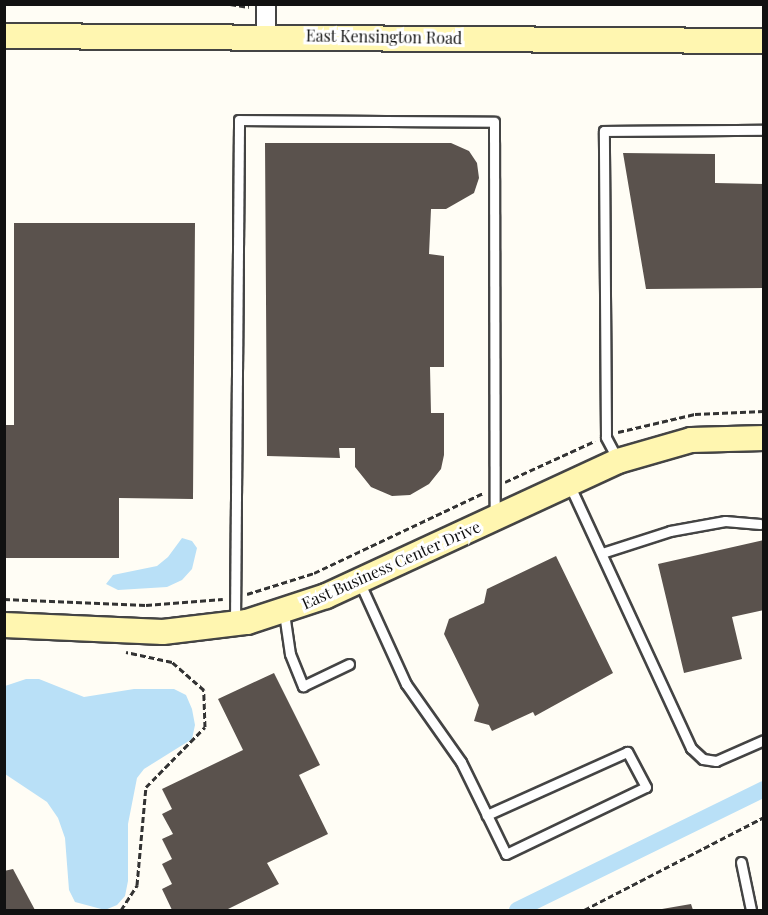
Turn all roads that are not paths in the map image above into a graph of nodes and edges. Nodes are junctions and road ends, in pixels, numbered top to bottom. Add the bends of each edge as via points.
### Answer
1 (266, 4) edge
2 (4, 36) edge
3 (266, 36) junction
4 (764, 41) edge
5 (764, 130) edge
6 (764, 438) edge
7 (618, 461) junction
8 (569, 484) junction
9 (495, 518) junction
10 (760, 524) dead end
11 (602, 553) junction
12 (359, 581) junction
13 (284, 613) junction
14 (235, 624) junction
15 (4, 625) edge
16 (349, 664) dead end
17 (764, 740) edge
18 (487, 815) junction
19 (741, 862) dead end
20 (751, 910) edge

1 - 3 street
2 - 3 street, East Kensington Road
3 - 4 street, East Kensington Road
5 - 7 lane via 604,131 606,437
6 - 7 street, East Business Center Drive via 691,440
7 - 8 street, East Business Center Drive
8 - 9 street, East Business Center Drive
8 - 11 lane
9 - 12 street, East Business Center Drive
9 - 14 lane via 494,123 239,120
10 - 11 lane via 725,521 703,525
11 - 17 lane via 691,748 703,759 716,761
12 - 13 street, East Business Center Drive
12 - 18 lane via 406,684 461,762
13 - 14 street, East Business Center Drive
13 - 16 lane via 290,654 303,686
14 - 15 street, East Business Center Drive via 163,632
18 - 18 lane via 506,854 646,787 627,752
19 - 20 lane

